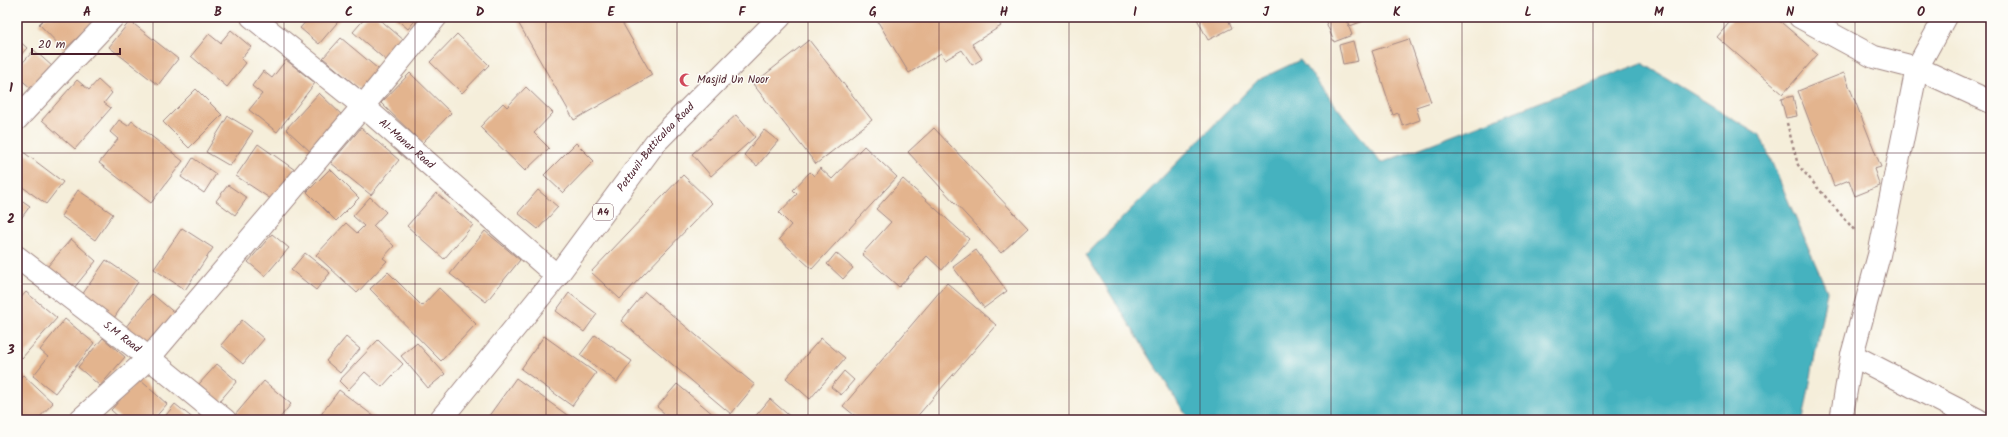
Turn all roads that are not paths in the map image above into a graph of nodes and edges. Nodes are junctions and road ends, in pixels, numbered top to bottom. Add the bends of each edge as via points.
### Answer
1 (113, 17) edge
2 (252, 17) edge
3 (436, 17) edge
4 (780, 17) edge
5 (1800, 17) edge
6 (1945, 17) edge
7 (1917, 68) junction
8 (1991, 102) edge
9 (363, 106) junction
10 (17, 119) edge
11 (17, 257) edge
12 (557, 276) junction
13 (1852, 355) junction
14 (149, 358) junction
15 (80, 420) edge
16 (226, 420) edge
17 (440, 420) edge
18 (1841, 420) edge
19 (1978, 420) edge

1 - 10 main road
2 - 9 main road, Al-Manar Road
3 - 9 main road
4 - 12 main road, Pottuvil-Batticaloa Road / A4 via 655,143
5 - 7 main road via 1874,57
6 - 7 main road
7 - 8 main road
7 - 13 main road via 1879,255
9 - 12 main road, Al-Manar Road
9 - 14 main road
11 - 14 main road, S.M Road
12 - 17 main road, Pottuvil-Batticaloa Road / A4
13 - 18 main road
13 - 19 main road
14 - 15 main road
14 - 16 main road, S.M Road

